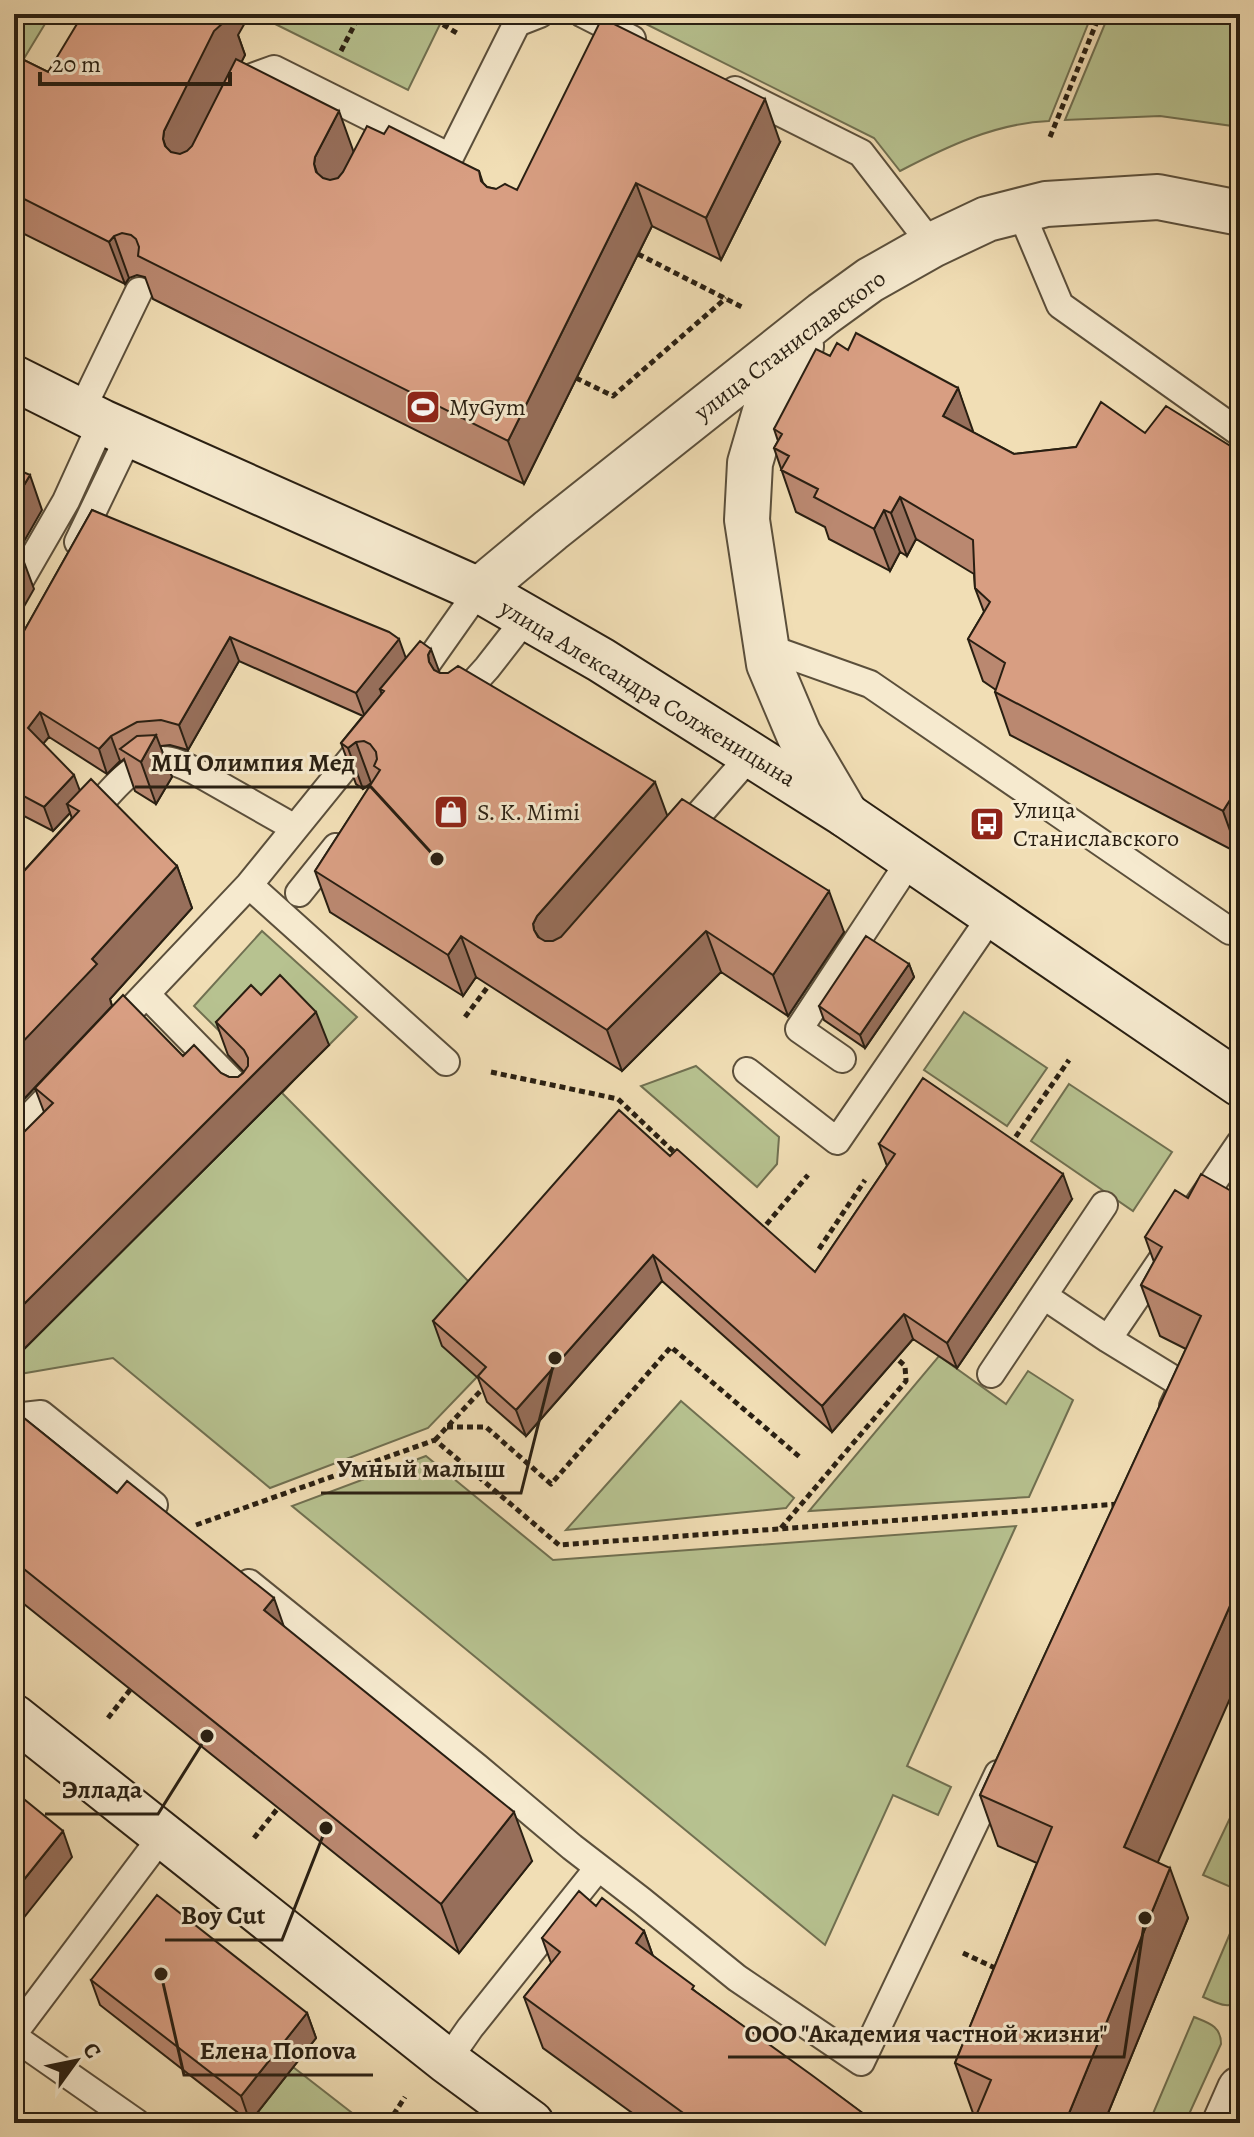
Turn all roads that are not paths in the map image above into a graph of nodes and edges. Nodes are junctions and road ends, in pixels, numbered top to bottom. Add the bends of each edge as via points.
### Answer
1 (540, 14) edge
2 (595, 27) edge
3 (661, 53) edge
4 (717, 81) edge
5 (229, 109) edge
6 (386, 126) junction
7 (372, 153) edge
8 (1020, 210) junction
9 (1240, 213) edge
10 (932, 245) junction
11 (139, 291) edge
12 (823, 314) junction
13 (14, 378) edge
14 (104, 422) junction
15 (1240, 433) edge
16 (65, 567) edge
17 (479, 590) junction
18 (14, 591) edge
19 (526, 618) junction
20 (766, 647) junction
21 (402, 696) edge
22 (459, 699) edge
23 (383, 720) edge
24 (751, 755) junction
25 (846, 815) junction
26 (295, 828) junction
27 (347, 834) edge
28 (66, 841) edge
29 (664, 854) edge
30 (911, 859) junction
31 (249, 885) junction
32 (299, 893) dead end
33 (992, 915) junction
34 (1240, 924) edge
35 (146, 994) junction
36 (441, 1058) road end
37 (842, 1059) dead end
38 (747, 1071) dead end
39 (1240, 1084) edge
40 (245, 1095) edge
41 (14, 1133) edge
42 (1240, 1143) edge
43 (1104, 1205) dead end
44 (1044, 1296) junction
45 (1108, 1339) junction
46 (991, 1374) dead end
47 (14, 1417) edge
48 (1163, 1425) edge
49 (184, 1530) edge
50 (234, 1570) edge
51 (14, 1717) edge
52 (1006, 1757) edge
53 (163, 1835) junction
54 (598, 1868) junction
55 (14, 2035) edge
56 (447, 2061) junction
57 (1240, 2089) edge
58 (137, 2123) edge
59 (531, 2123) edge
60 (1225, 2123) edge

1 - 6 lane via 517,23 450,157
2 - 3 lane
4 - 10 lane via 861,153
5 - 6 lane via 244,80 274,69
6 - 7 lane
8 - 9 street, улица Станиславского via 1158,197
8 - 10 street, улица Станиславского
8 - 15 lane via 1060,305
10 - 12 street, улица Станиславского
11 - 14 lane
12 - 17 street, улица Станиславского
12 - 20 street via 771,391 750,463 747,520
13 - 14 street, улица Александра Солженицына
14 - 16 lane via 86,528
14 - 17 street, улица Александра Солженицына
14 - 18 lane
17 - 19 street, улица Александра Солженицына
17 - 21 lane
19 - 22 lane
19 - 24 street, улица Александра Солженицына
20 - 25 street via 799,735
20 - 34 lane via 870,684 1230,931
23 - 26 lane
24 - 25 street, улица Александра Солженицына
24 - 29 lane
25 - 30 street, улица Александра Солженицына
26 - 28 lane via 193,770 161,759 129,774
26 - 31 lane
27 - 32 lane
30 - 33 street, улица Александра Солженицына
30 - 37 lane via 799,1029
31 - 35 lane
31 - 36 lane
33 - 38 lane via 837,1141
33 - 39 street, улица Александра Солженицына
35 - 40 lane
35 - 41 lane
42 - 45 lane
43 - 44 lane
44 - 45 lane
44 - 46 lane
45 - 48 lane via 1183,1385
47 - 49 lane via 41,1414
50 - 54 lane
51 - 53 street
52 - 54 lane via 861,2062 737,1978
53 - 55 lane
53 - 56 street
54 - 56 lane
55 - 58 lane
56 - 59 street
57 - 60 street

